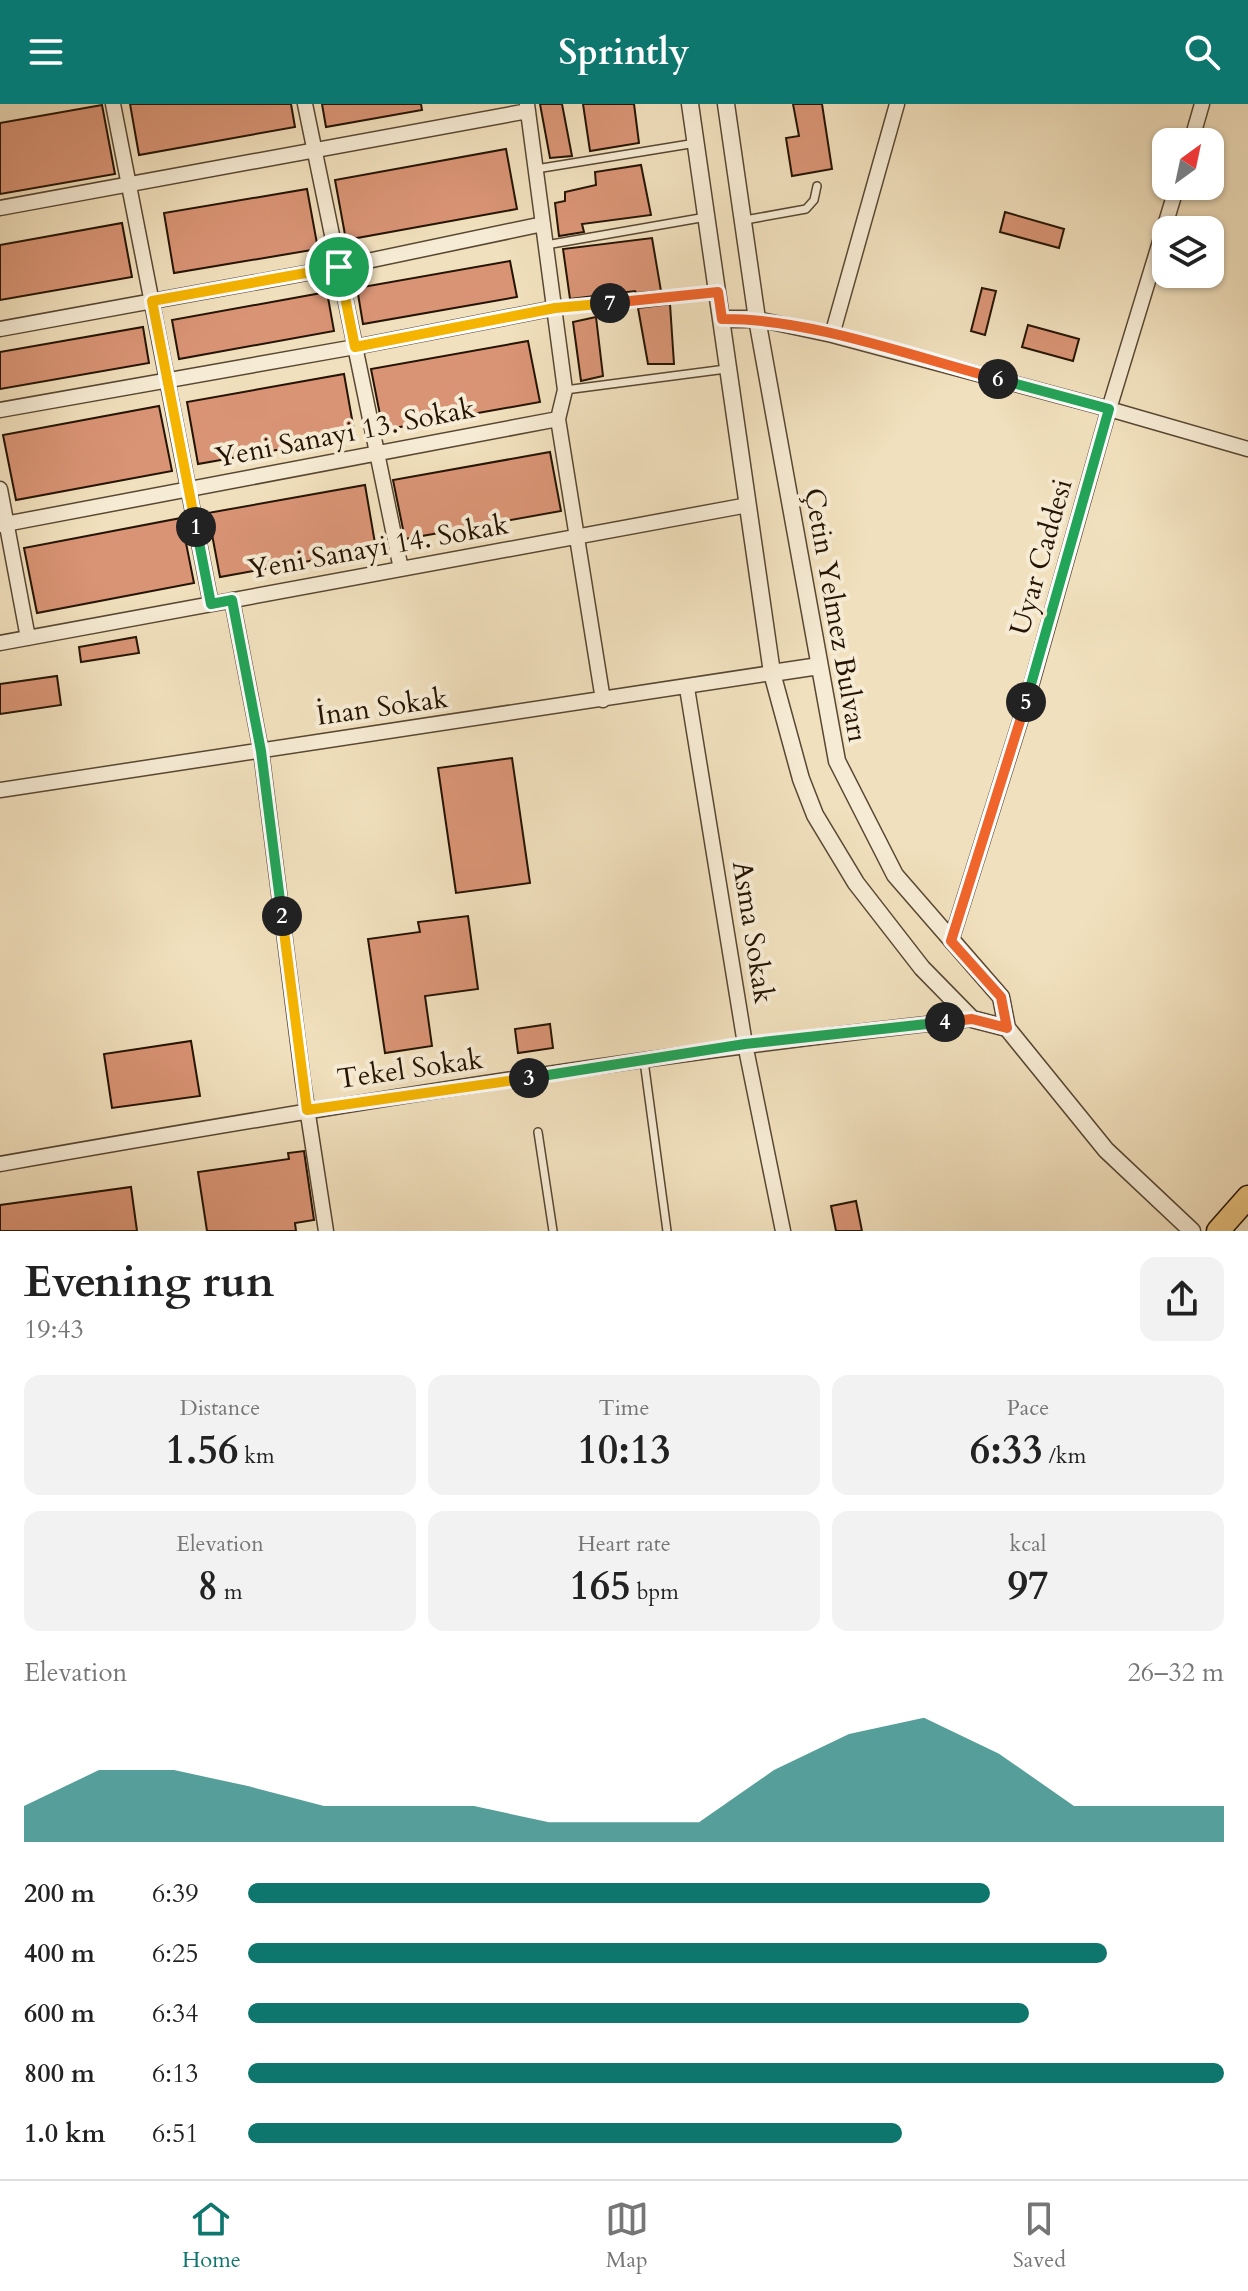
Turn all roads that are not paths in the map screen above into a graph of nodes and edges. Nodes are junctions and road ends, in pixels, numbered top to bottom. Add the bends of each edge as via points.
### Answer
1 (113, 104) edge
2 (305, 104) edge
3 (690, 104) edge
4 (726, 104) edge
5 (897, 104) edge
6 (1202, 104) edge
7 (527, 108) edge
8 (1195, 128) edge
9 (696, 143) junction
10 (315, 151) junction
11 (536, 169) junction
12 (129, 185) junction
13 (817, 186) dead end
14 (1173, 200) edge
15 (0, 208) edge
16 (706, 217) junction
17 (743, 221) junction
18 (543, 224) junction
19 (546, 245) junction
20 (339, 267) junction
21 (718, 292) junction
22 (152, 301) junction
23 (555, 308) junction
24 (722, 319) junction
25 (757, 319) junction
26 (0, 329) edge
27 (832, 335) junction
28 (355, 347) junction
29 (728, 369) junction
30 (168, 381) junction
31 (565, 390) junction
32 (1109, 409) junction
33 (0, 410) edge
34 (558, 419) junction
35 (1248, 449) edge
36 (377, 453) junction
37 (0, 489) edge
38 (189, 489) junction
39 (748, 505) junction
40 (3, 524) edge
41 (576, 538) junction
42 (401, 569) junction
43 (232, 600) junction
44 (211, 604) junction
45 (28, 638) junction
46 (0, 643) edge
47 (819, 666) junction
48 (772, 673) junction
49 (687, 688) junction
50 (603, 700) junction
51 (261, 751) junction
52 (0, 790) edge
53 (951, 941) junction
54 (972, 1019) junction
55 (1007, 1028) junction
56 (745, 1044) junction
57 (644, 1061) junction
58 (307, 1110) junction
59 (538, 1132) dead end
60 (0, 1164) edge
61 (1248, 1197) edge
62 (326, 1231) edge
63 (553, 1231) edge
64 (667, 1231) edge
65 (783, 1231) edge
66 (1192, 1231) edge
67 (1218, 1231) edge

1 - 12 street
2 - 10 street
3 - 9 street
4 - 17 street, Çetin Yelmez Bulvarı
5 - 27 street
6 - 8 street
7 - 10 street
7 - 11 street
9 - 11 lane
9 - 16 street
10 - 12 street
10 - 20 street
11 - 18 street
12 - 15 street
12 - 22 street
13 - 17 lane via 806,209
14 - 32 street, Uyar Caddesi
16 - 19 lane
16 - 21 street
17 - 25 street, Çetin Yelmez Bulvarı
18 - 19 street
18 - 20 street
19 - 23 street
20 - 22 street
20 - 28 street
21 - 23 lane
21 - 24 street
22 - 26 street
22 - 30 street
23 - 28 street
23 - 31 street
24 - 25 street
24 - 29 street
25 - 27 street
25 - 47 street, Çetin Yelmez Bulvarı
27 - 32 street
28 - 30 street
28 - 36 street
29 - 31 lane
29 - 39 street
30 - 33 street
30 - 38 street
31 - 34 street
32 - 35 street
32 - 53 street, Uyar Caddesi via 1029,693
34 - 36 street, Yeni Sanayi 13. Sokak
34 - 41 street
36 - 38 street, Yeni Sanayi 13. Sokak
36 - 42 street
37 - 40 street
38 - 40 street, Yeni Sanayi 13. Sokak
38 - 44 street
39 - 41 street, Yeni Sanayi 14. Sokak
39 - 48 street
40 - 45 street
41 - 42 street, Yeni Sanayi 14. Sokak
41 - 50 street
42 - 43 street, Yeni Sanayi 14. Sokak
43 - 44 street, Yeni Sanayi 14. Sokak
43 - 51 street
44 - 45 street, Yeni Sanayi 14. Sokak
45 - 46 street, Yeni Sanayi 14. Sokak
47 - 48 street
47 - 53 street, Çetin Yelmez Bulvarı via 837,761 895,875
48 - 49 street, İnan Sokak
48 - 54 street via 815,815 866,896 922,968
49 - 50 street, İnan Sokak
49 - 56 street, Asma Sokak
50 - 51 street, İnan Sokak
51 - 52 street, İnan Sokak
51 - 58 street
53 - 55 street, Çetin Yelmez Bulvarı via 1001,997
54 - 55 street
54 - 56 street, Tekel Sokak
55 - 66 street via 1082,1123
56 - 57 street, Tekel Sokak
56 - 65 street, Asma Sokak
57 - 58 street, Tekel Sokak
57 - 64 lane
58 - 60 street, Tekel Sokak
58 - 62 street
59 - 63 lane
61 - 67 highway

